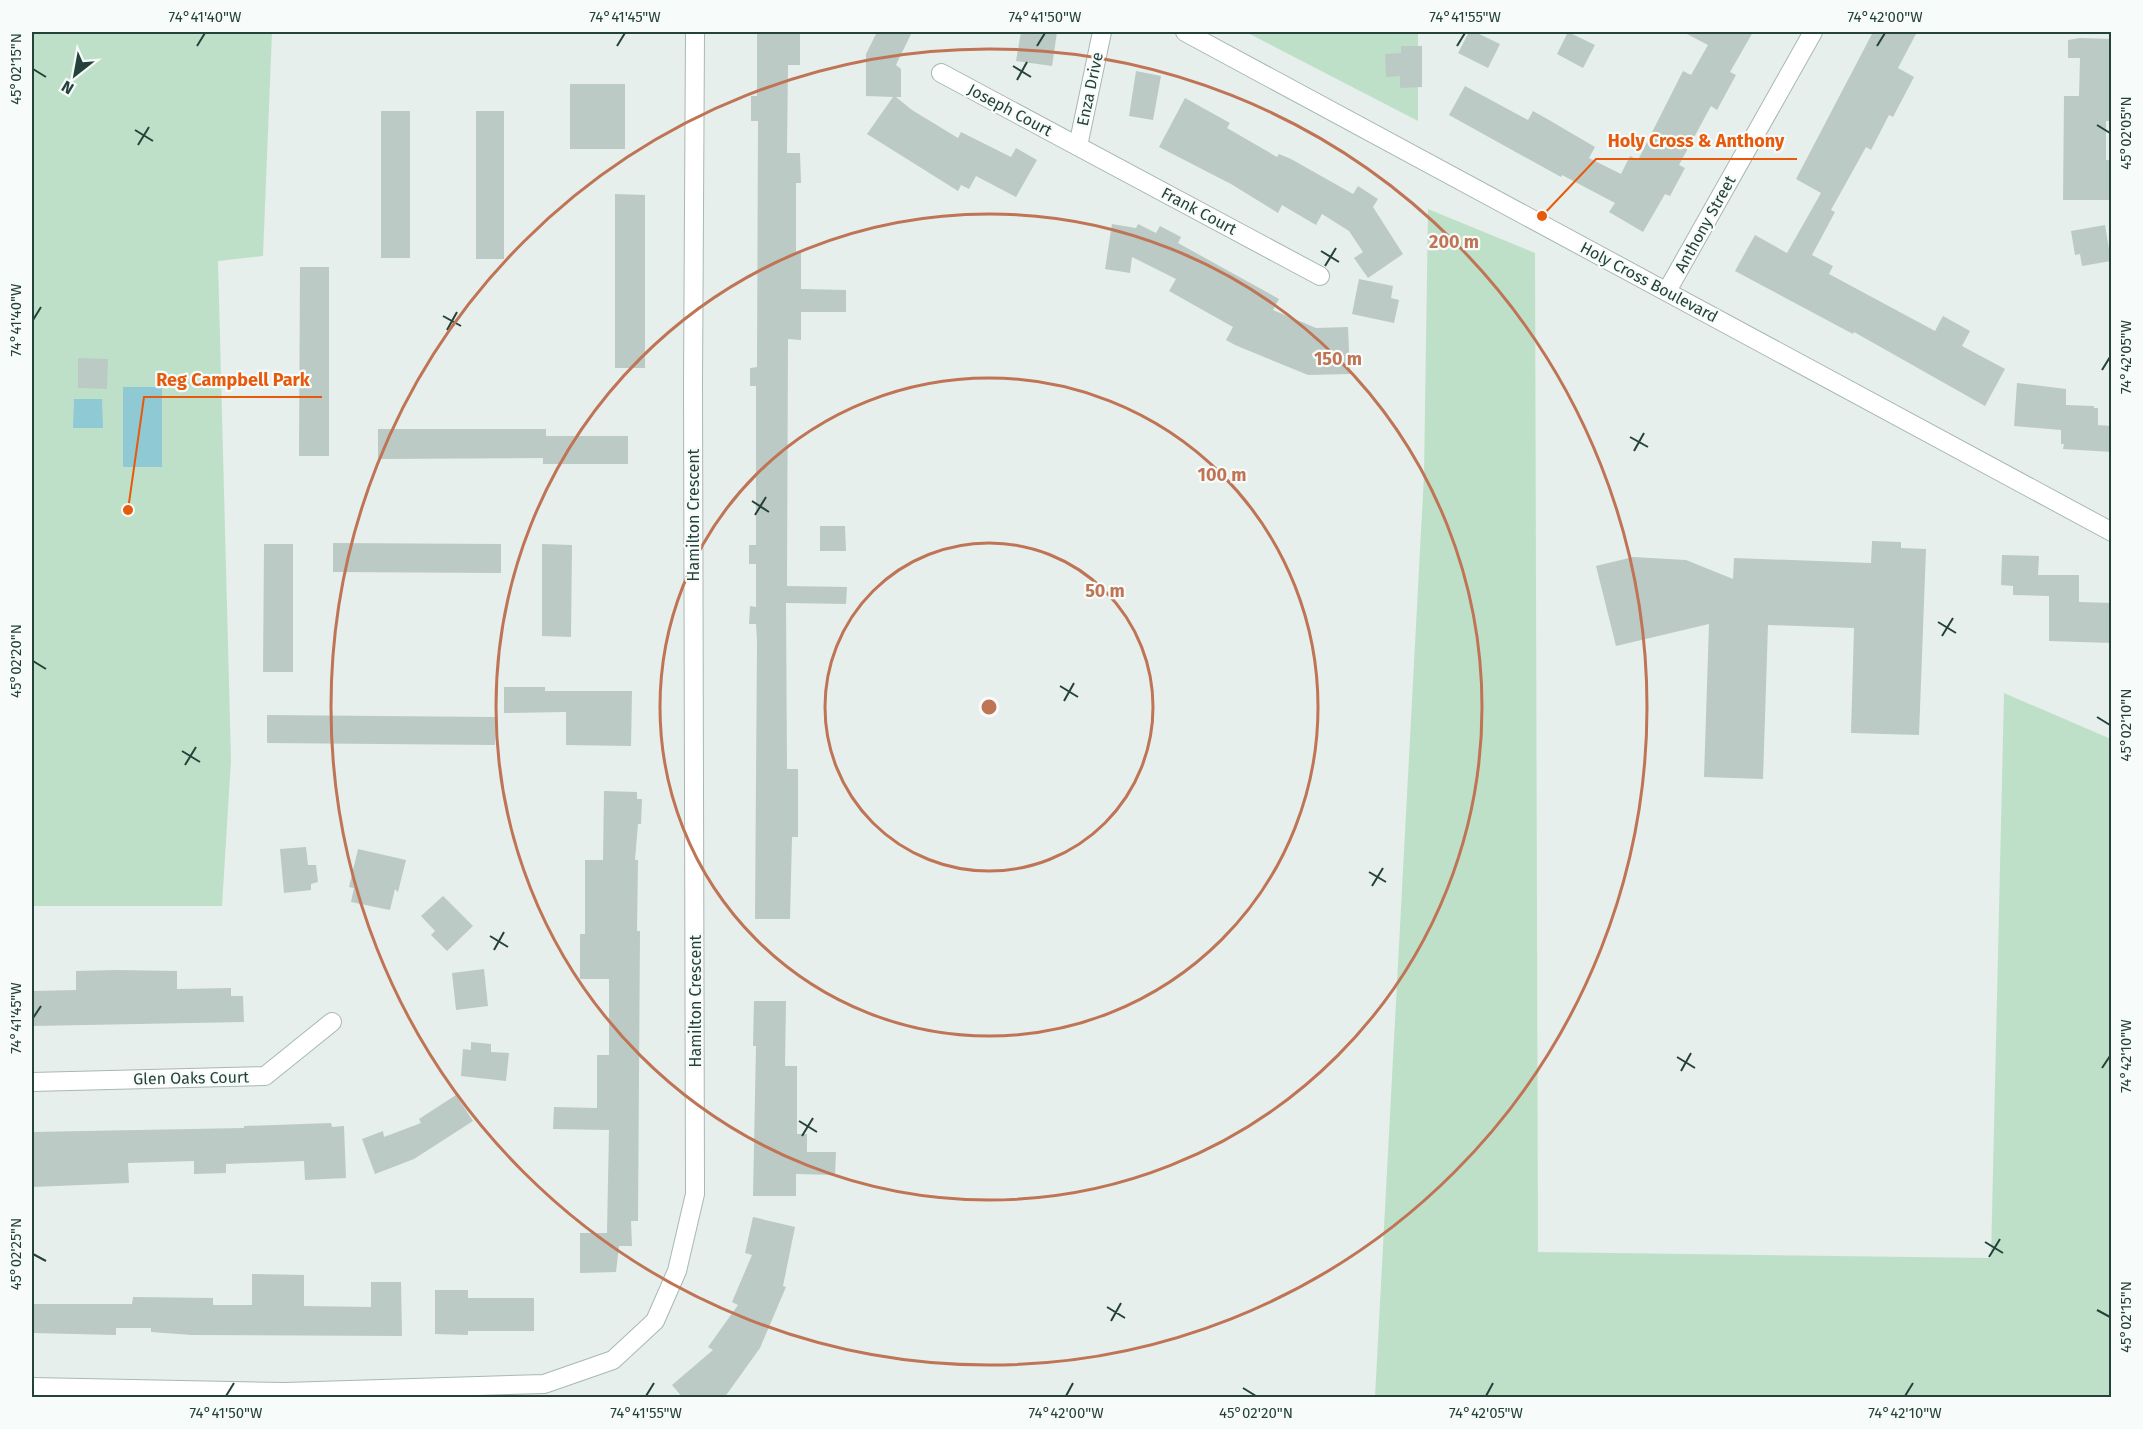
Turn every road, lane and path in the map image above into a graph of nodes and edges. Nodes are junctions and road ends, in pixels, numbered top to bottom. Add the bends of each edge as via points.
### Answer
1 (695, 32) edge
2 (1102, 32) edge
3 (1185, 32) edge
4 (1813, 32) edge
5 (941, 73) dead end
6 (1078, 147) junction
7 (1320, 276) dead end
8 (1667, 291) junction
9 (2112, 532) edge
10 (332, 1022) dead end
11 (32, 1082) edge
12 (32, 1387) edge
13 (373, 1393) edge

1 - 13 street, Hamilton Crescent via 695,1194 677,1271 655,1321 613,1360 544,1384
2 - 6 street, Enza Drive
3 - 8 street, Holy Cross Boulevard
4 - 8 street, Anthony Street
5 - 6 street, Joseph Court
6 - 7 street, Frank Court
8 - 9 street, Holy Cross Boulevard
10 - 11 street, Glen Oaks Court via 265,1076
12 - 13 street, Hamilton Crescent

